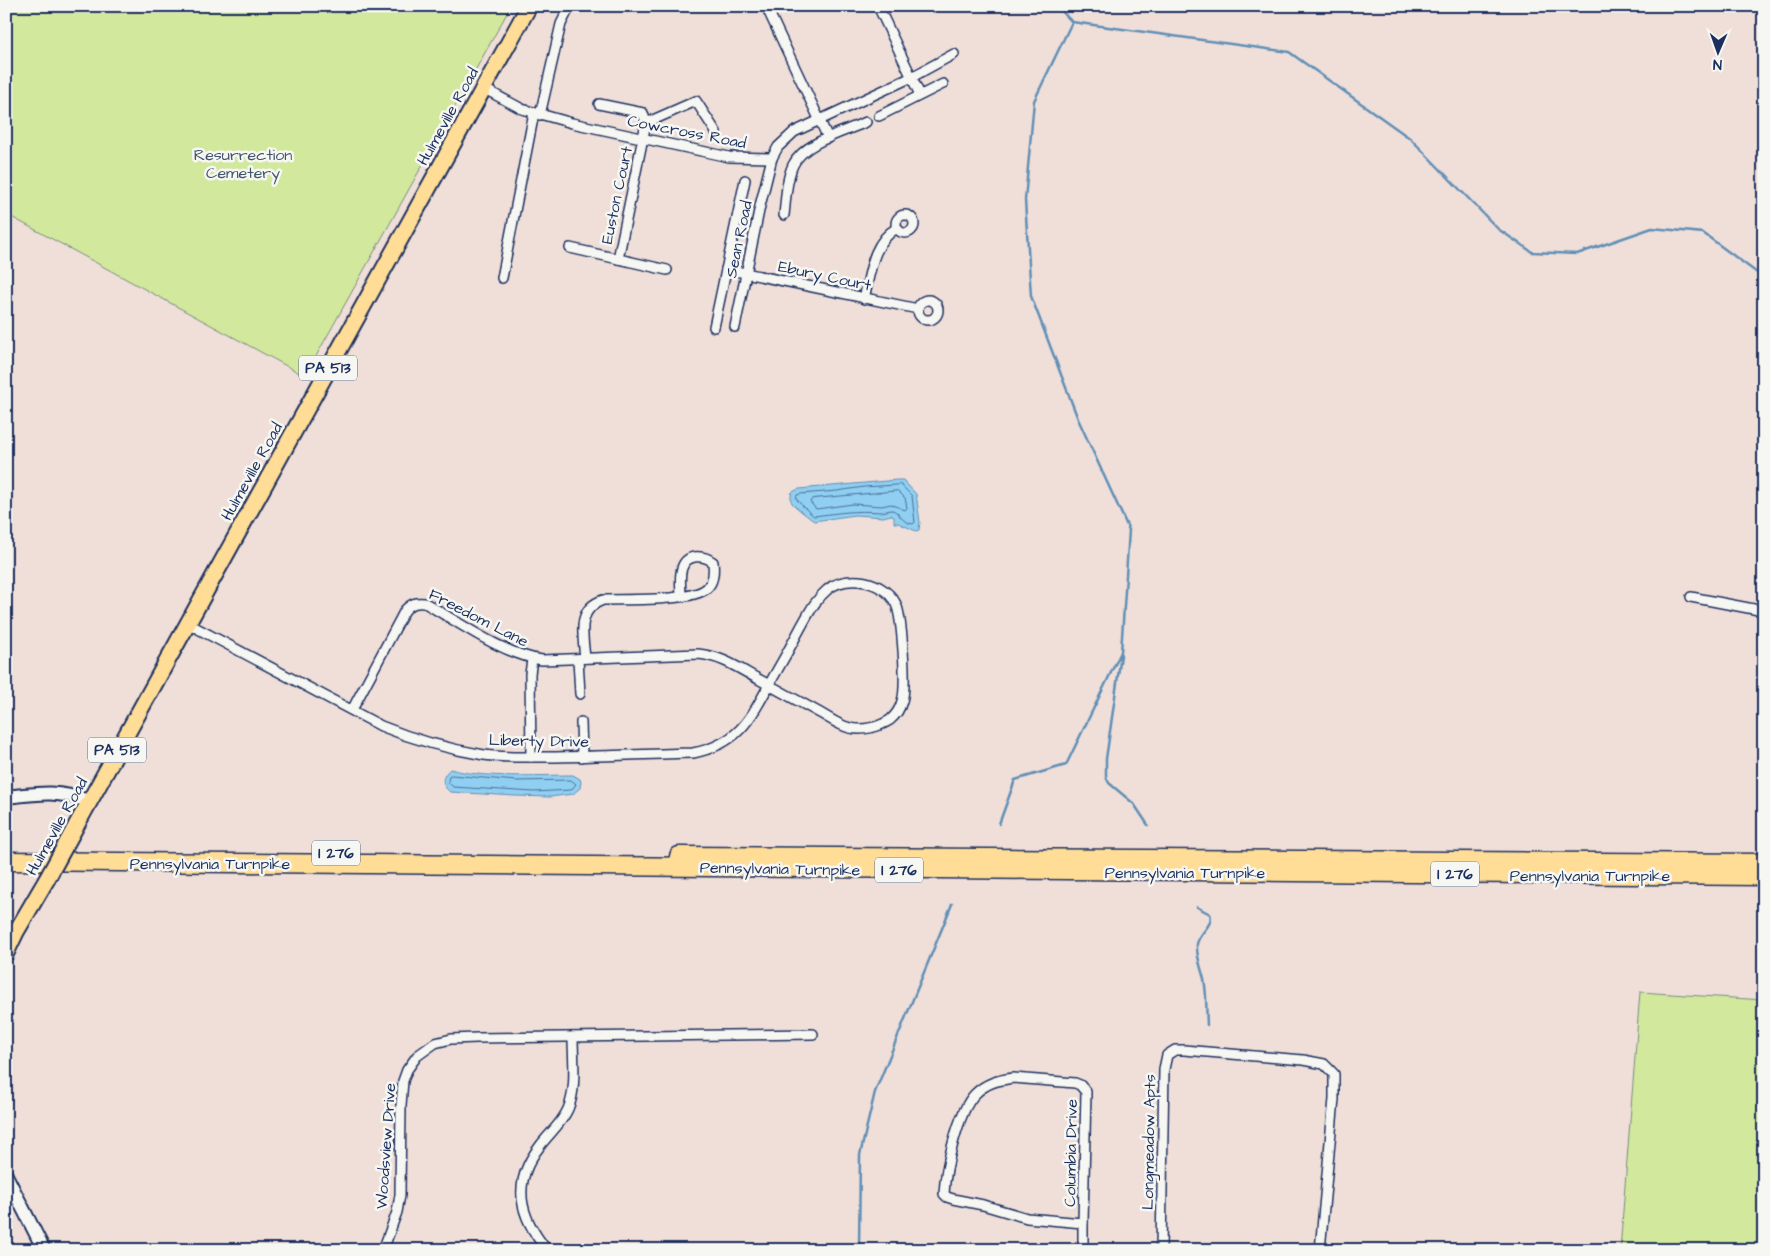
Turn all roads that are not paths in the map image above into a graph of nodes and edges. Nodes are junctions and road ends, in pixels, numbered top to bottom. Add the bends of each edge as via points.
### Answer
1 (529, 6) edge
2 (570, 6) edge
3 (766, 6) edge
4 (878, 6) edge
5 (954, 54) dead end
6 (912, 77) junction
7 (943, 84) dead end
8 (483, 88) junction
9 (920, 95) junction
10 (599, 104) dead end
11 (537, 114) junction
12 (879, 116) dead end
13 (818, 120) junction
14 (866, 122) dead end
15 (646, 123) junction
16 (716, 132) dead end
17 (644, 138) junction
18 (828, 138) junction
19 (772, 158) junction
20 (745, 180) dead end
21 (784, 215) dead end
22 (897, 228) dead end
23 (570, 248) dead end
24 (618, 259) junction
25 (667, 270) dead end
26 (726, 270) junction
27 (746, 273) junction
28 (502, 278) dead end
29 (864, 299) junction
30 (918, 309) dead end
31 (714, 327) dead end
32 (735, 327) dead end
33 (681, 597) junction
34 (1691, 597) dead end
35 (1764, 611) edge
36 (187, 623) junction
37 (581, 658) junction
38 (532, 659) junction
39 (769, 685) junction
40 (580, 694) dead end
41 (352, 710) junction
42 (581, 722) dead end
43 (531, 757) junction
44 (582, 757) junction
45 (6, 797) edge
46 (89, 801) junction
47 (6, 851) edge
48 (6, 861) edge
49 (1764, 863) edge
50 (1764, 876) edge
51 (6, 953) edge
52 (813, 1034) dead end
53 (573, 1037) junction
54 (6, 1175) edge
55 (1083, 1223) junction
56 (44, 1250) edge
57 (383, 1250) edge
58 (548, 1250) edge
59 (1083, 1250) edge
60 (1161, 1250) edge
61 (1320, 1250) edge

1 - 8 main road, Hulmeville Road / PA 513
2 - 11 street via 561,24
3 - 13 street
4 - 6 street
5 - 6 street
6 - 9 street
6 - 13 street
7 - 9 street
8 - 11 street, Cowcross Road
8 - 36 main road, Hulmeville Road / PA 513
9 - 12 street
10 - 15 street via 643,113
11 - 17 street, Cowcross Road
11 - 28 street
13 - 18 street
13 - 19 street via 794,132
14 - 18 street
15 - 16 street via 696,100
15 - 17 street, Euston Court
17 - 19 street, Cowcross Road via 729,157
17 - 24 street, Euston Court
18 - 21 street via 799,155 793,166
19 - 27 street, Sean Road
20 - 26 street
22 - 29 street via 886,235 878,248
23 - 24 street
24 - 25 street
26 - 27 street, Ebury Court
26 - 31 street
27 - 29 street, Ebury Court
27 - 32 street, Sean Road
29 - 30 street, Ebury Court
33 - 33 street via 685,562 700,556 713,562 709,587
33 - 37 street via 594,603 584,618
34 - 35 street
36 - 41 street, Liberty Drive
36 - 46 main road, Hulmeville Road / PA 513
37 - 38 street, Freedom Lane
37 - 39 street, Freedom Lane via 713,655
37 - 40 street
38 - 41 street, Freedom Lane via 507,650 425,603 411,604
38 - 43 street
39 - 39 street, Liberty Drive via 848,728 879,726 889,720 897,713 905,685 900,620 888,593 866,582 846,581 828,588 815,602
39 - 44 street, Liberty Drive via 750,720 708,750
41 - 43 street, Liberty Drive via 381,726 432,745 485,755
42 - 44 street
43 - 44 street, Liberty Drive
45 - 46 main road via 51,792
46 - 51 main road, Hulmeville Road / PA 513, bridge
47 - 49 highway, Pennsylvania Turnpike / I 276
48 - 50 highway, Pennsylvania Turnpike / I 276
52 - 53 street, Woodsview Drive
53 - 57 street, Woodsview Drive via 451,1039 435,1043 411,1062 402,1087 400,1195
53 - 58 street via 573,1084 569,1106 533,1154 523,1176 524,1211 534,1234
54 - 56 main road
55 - 55 street, Columbia Drive via 1084,1089 1075,1083 1013,1078 1001,1079 981,1089 964,1112 948,1166 944,1194 952,1199 1027,1218
55 - 59 street, Columbia Drive
60 - 61 street, Longmeadow Apts via 1164,1069 1167,1055 1175,1050 1184,1050 1303,1060 1324,1064 1331,1070 1335,1081 1334,1099

